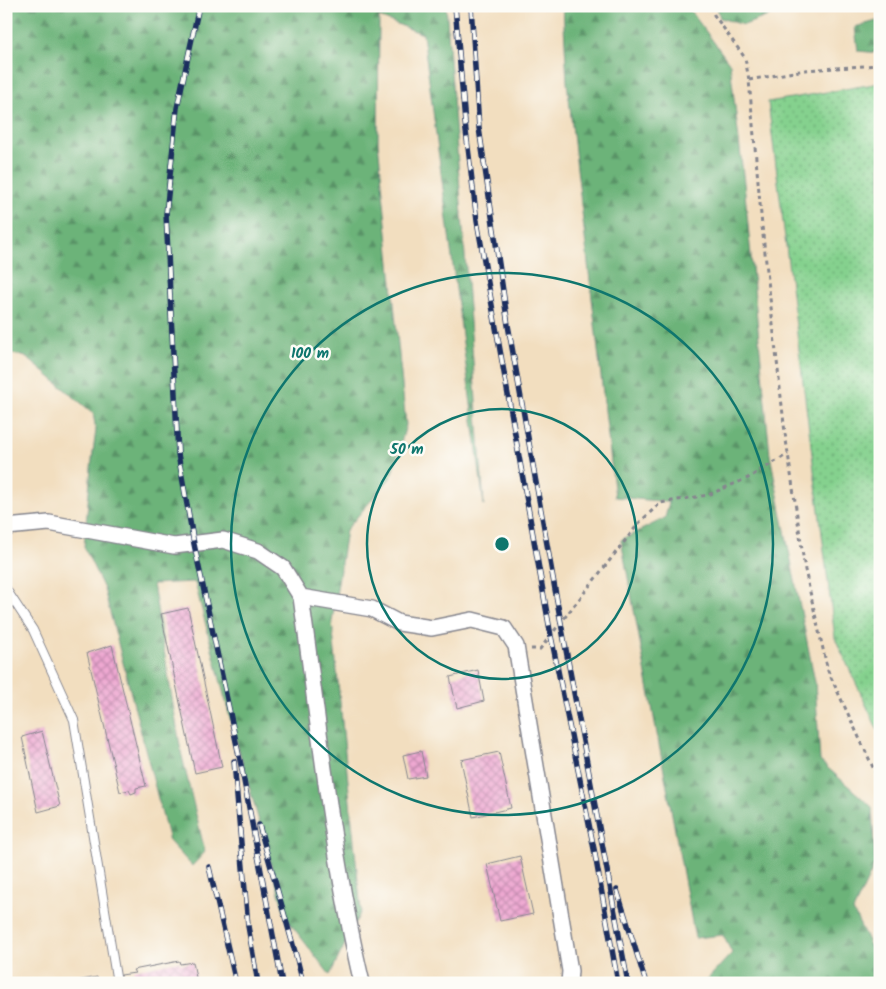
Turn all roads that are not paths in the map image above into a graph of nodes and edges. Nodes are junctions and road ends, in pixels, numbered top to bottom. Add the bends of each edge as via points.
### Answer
1 (6, 527) edge
2 (6, 589) edge
3 (301, 597) junction
4 (117, 983) edge
5 (362, 983) edge
6 (569, 983) edge

1 - 3 street via 49,523 174,546 223,540 258,551 283,568
2 - 4 lane via 33,630 74,720
3 - 5 street via 333,832 349,929
3 - 6 street via 372,609 400,623 432,628 472,620 504,628 516,646 570,971

